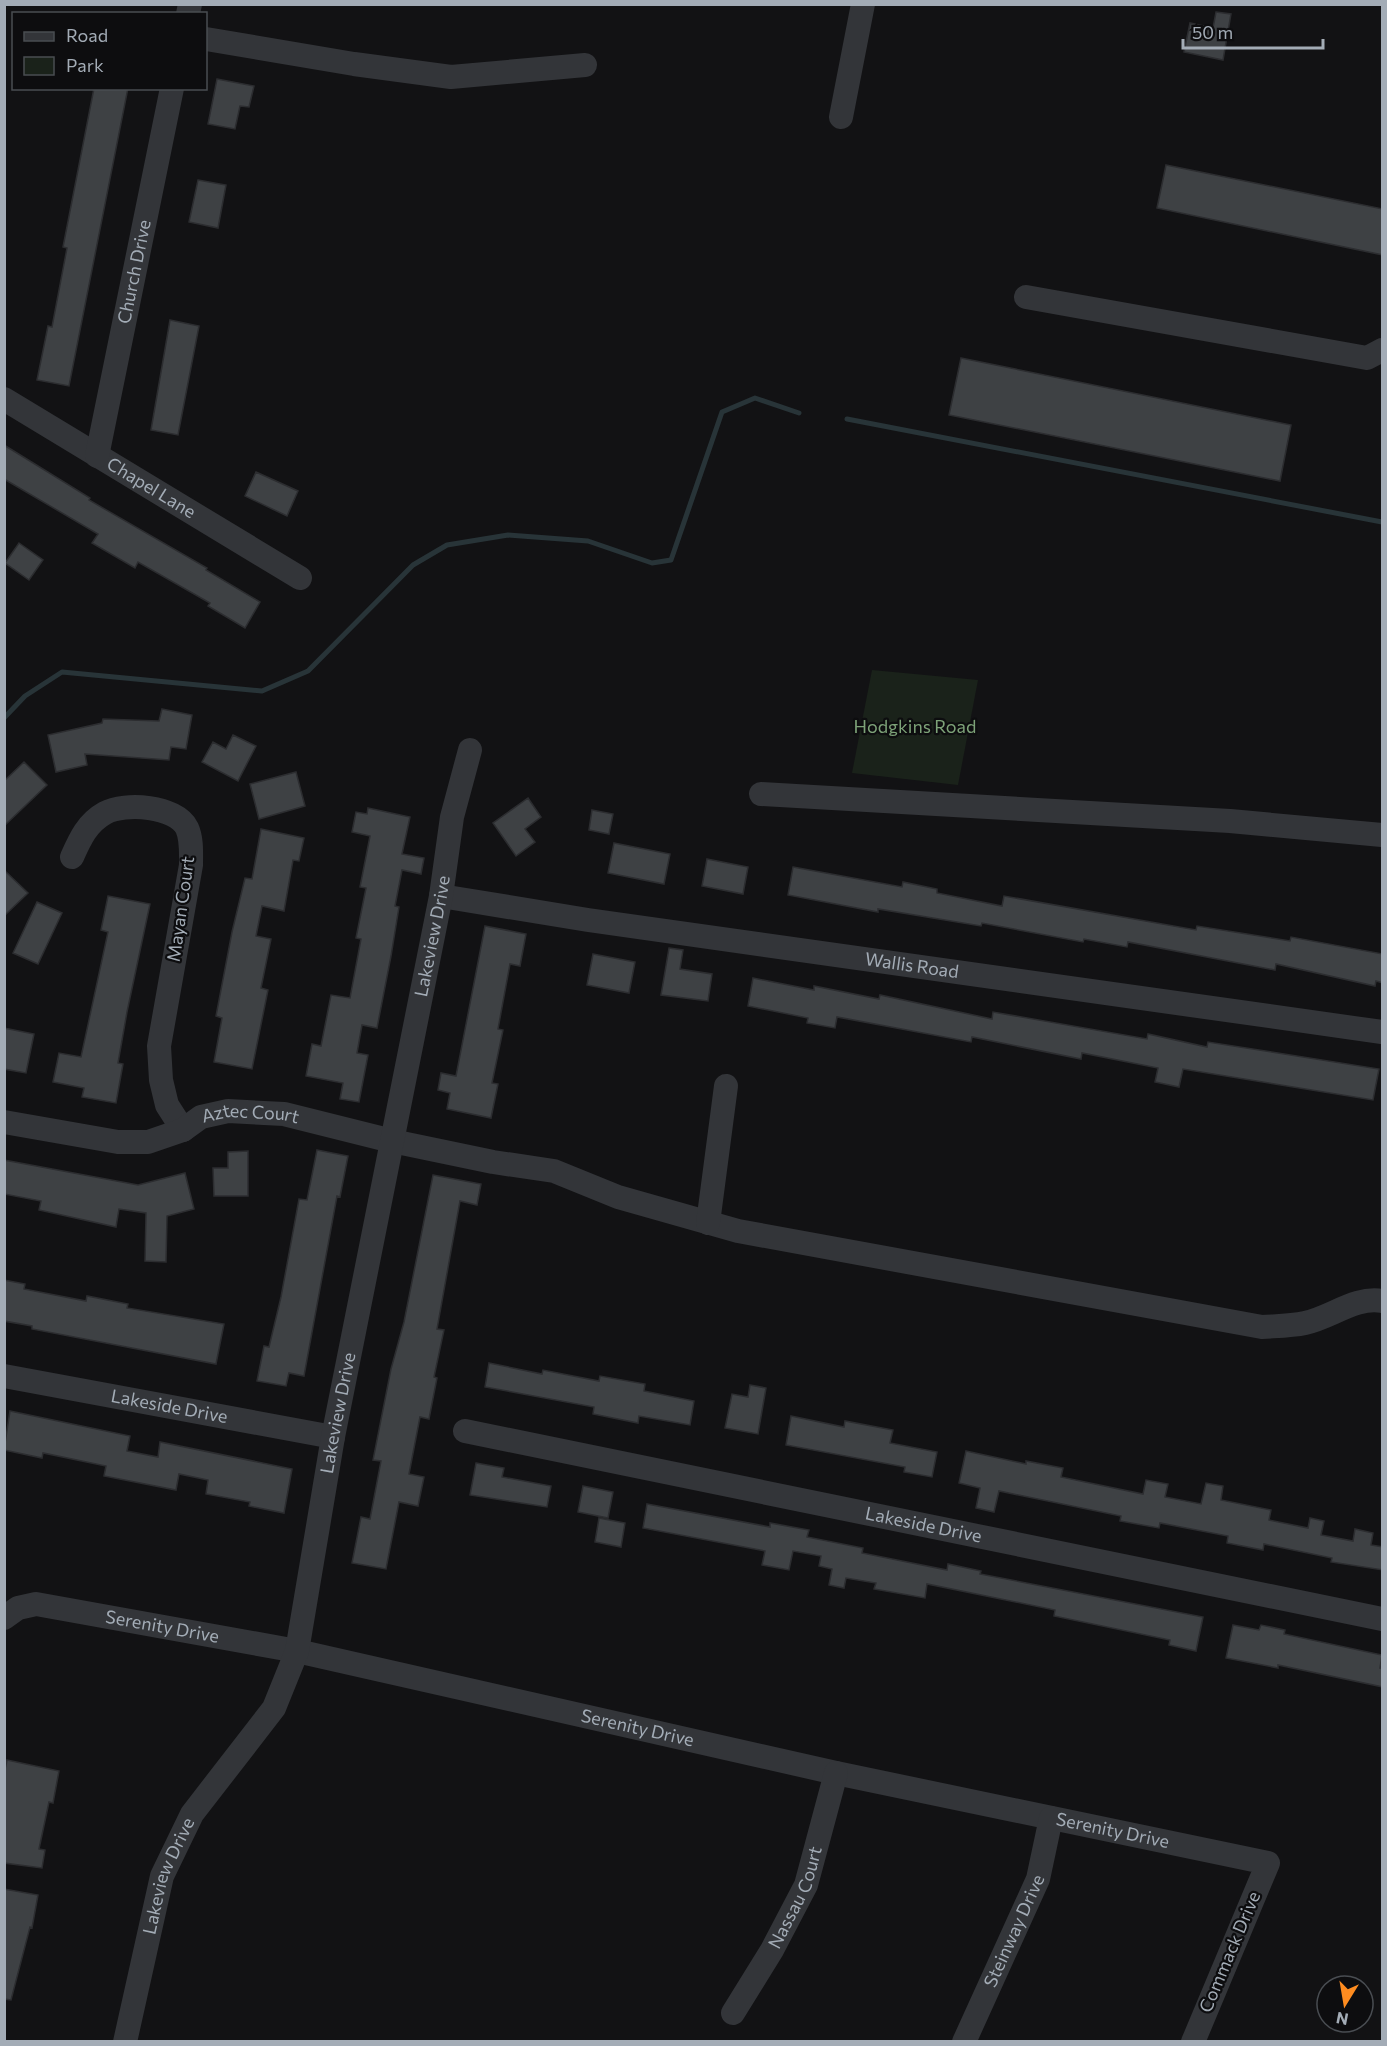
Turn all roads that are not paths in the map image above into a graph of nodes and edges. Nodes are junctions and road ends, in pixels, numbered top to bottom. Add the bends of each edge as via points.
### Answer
1 (863, 4) edge
2 (207, 39) edge
3 (585, 65) dead end
4 (172, 90) edge
5 (841, 117) dead end
6 (1026, 297) dead end
7 (1383, 350) edge
8 (4, 399) edge
9 (97, 456) junction
10 (300, 578) dead end
11 (470, 750) dead end
12 (761, 794) dead end
13 (1383, 835) edge
14 (72, 857) dead end
15 (441, 896) junction
16 (1383, 1032) edge
17 (726, 1086) dead end
18 (4, 1122) edge
19 (183, 1130) junction
20 (392, 1141) junction
21 (708, 1223) junction
22 (1383, 1301) edge
23 (4, 1376) edge
24 (465, 1431) dead end
25 (333, 1437) junction
26 (5, 1617) edge
27 (1383, 1619) edge
28 (297, 1651) junction
29 (836, 1773) junction
30 (1051, 1818) junction
31 (1268, 1863) joint
32 (733, 2013) dead end
33 (125, 2042) edge
34 (964, 2042) edge
35 (1193, 2042) edge

1 - 5 street
2 - 3 street via 451,77
4 - 9 street, Church Drive
6 - 7 street via 1367,358
8 - 9 street, Chapel Lane
9 - 10 street, Chapel Lane
11 - 15 street, Lakeview Drive via 452,817
12 - 13 street via 1230,821
14 - 19 street, Mayan Court via 84,831 105,812 127,806 158,809 186,825 191,865 159,1046 167,1105
15 - 16 street, Wallis Road
15 - 20 street, Lakeview Drive
17 - 21 street
18 - 19 street, Aztec Court via 118,1142 148,1142
19 - 20 street, Aztec Court via 201,1118 228,1111 256,1111 284,1114
20 - 21 street, Aztec Court via 554,1171 618,1197
20 - 25 street, Lakeview Drive
21 - 22 street, Aztec Court via 1262,1327 1306,1323 1342,1308
23 - 25 street, Lakeside Drive
24 - 27 street, Lakeside Drive
25 - 28 street, Lakeview Drive
26 - 28 street, Serenity Drive via 18,1608 36,1604
28 - 29 street, Serenity Drive
28 - 33 street, Lakeview Drive via 274,1708 192,1814 162,1876
29 - 30 street, Serenity Drive
29 - 32 street, Nassau Court via 806,1885
30 - 31 street, Serenity Drive
30 - 34 street, Steinway Drive via 1038,1879
31 - 35 street, Commack Drive

